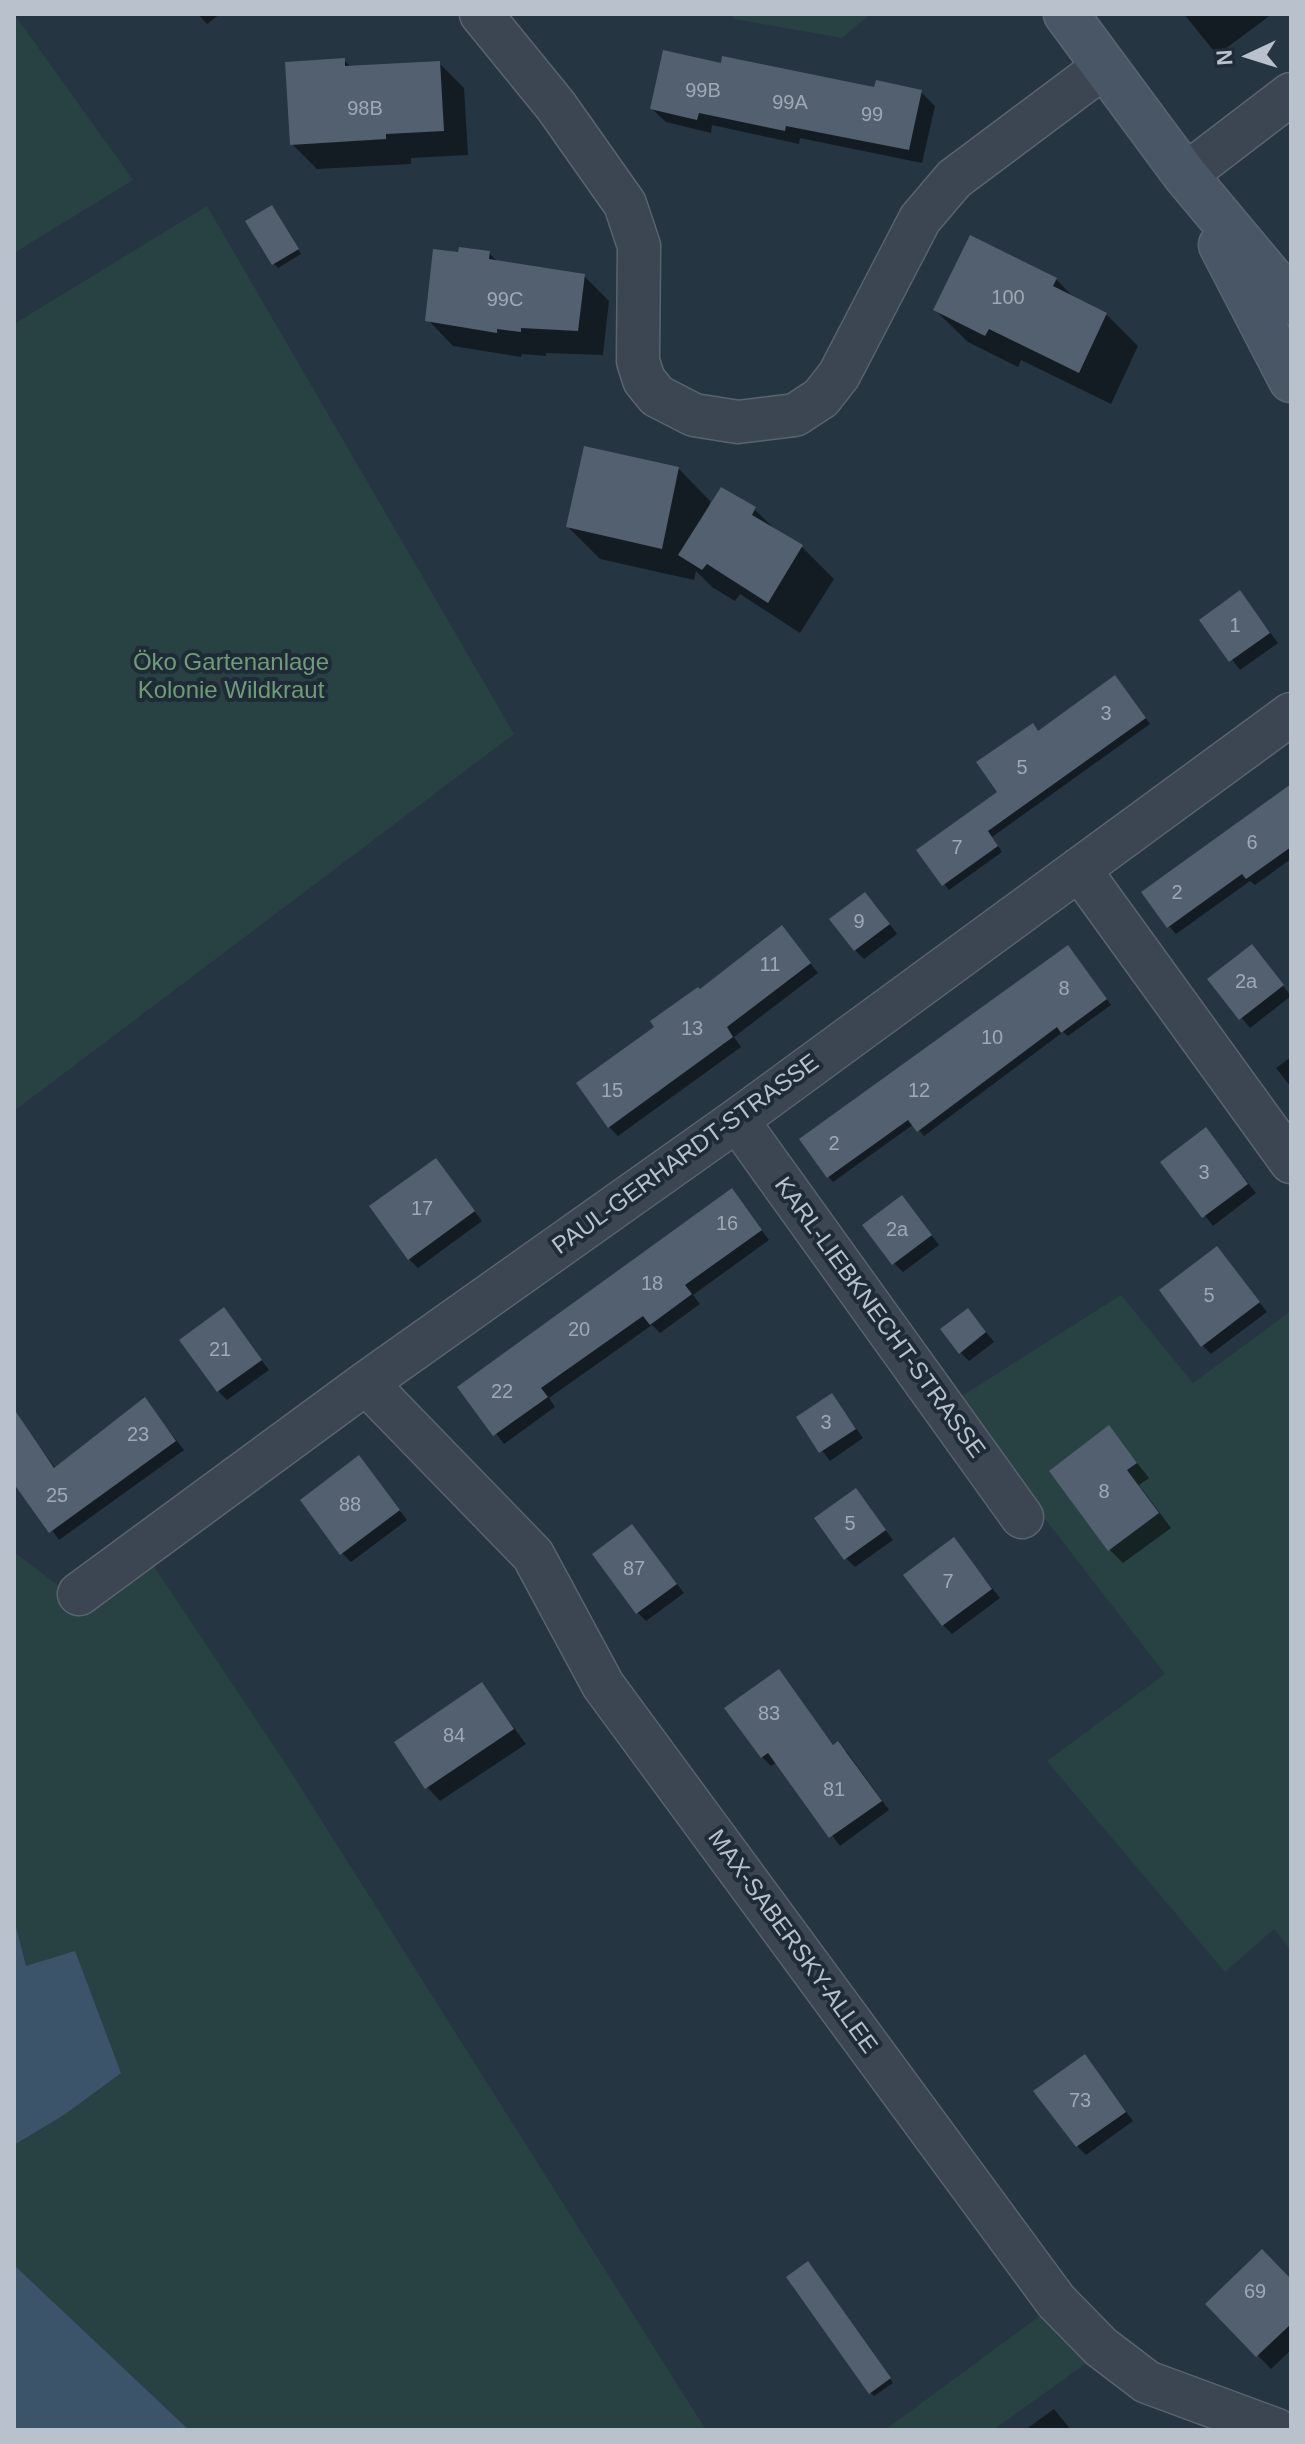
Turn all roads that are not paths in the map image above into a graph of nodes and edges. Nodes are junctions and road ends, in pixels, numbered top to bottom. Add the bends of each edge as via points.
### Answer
1 (481, 14) edge
2 (1066, 14) edge
3 (1105, 66) junction
4 (1291, 94) edge
5 (1185, 175) junction
6 (1291, 302) edge
7 (1285, 369) edge
8 (1291, 714) edge
9 (1079, 869) junction
10 (737, 1120) junction
11 (1291, 1162) edge
12 (366, 1383) junction
13 (1022, 1517) dead end
14 (79, 1594) dead end
15 (1277, 2430) edge

1 - 3 street via 556,106 625,204 639,246 638,361 644,380 657,396 694,415 738,422 795,415 821,398 839,375 920,219 954,179
2 - 3 main road
3 - 5 main road
4 - 5 street
5 - 6 main road
5 - 7 main road
8 - 9 street, PAUL-GERHARDT-STRASSE
9 - 10 street, PAUL-GERHARDT-STRASSE
9 - 11 street
10 - 12 street, PAUL-GERHARDT-STRASSE
10 - 13 street, KARL-LIEBKNECHT-STRASSE
12 - 14 street, PAUL-GERHARDT-STRASSE
12 - 15 street, MAX-SABERSKY-ALLEE via 533,1555 603,1685 1056,2301 1101,2347 1147,2382

